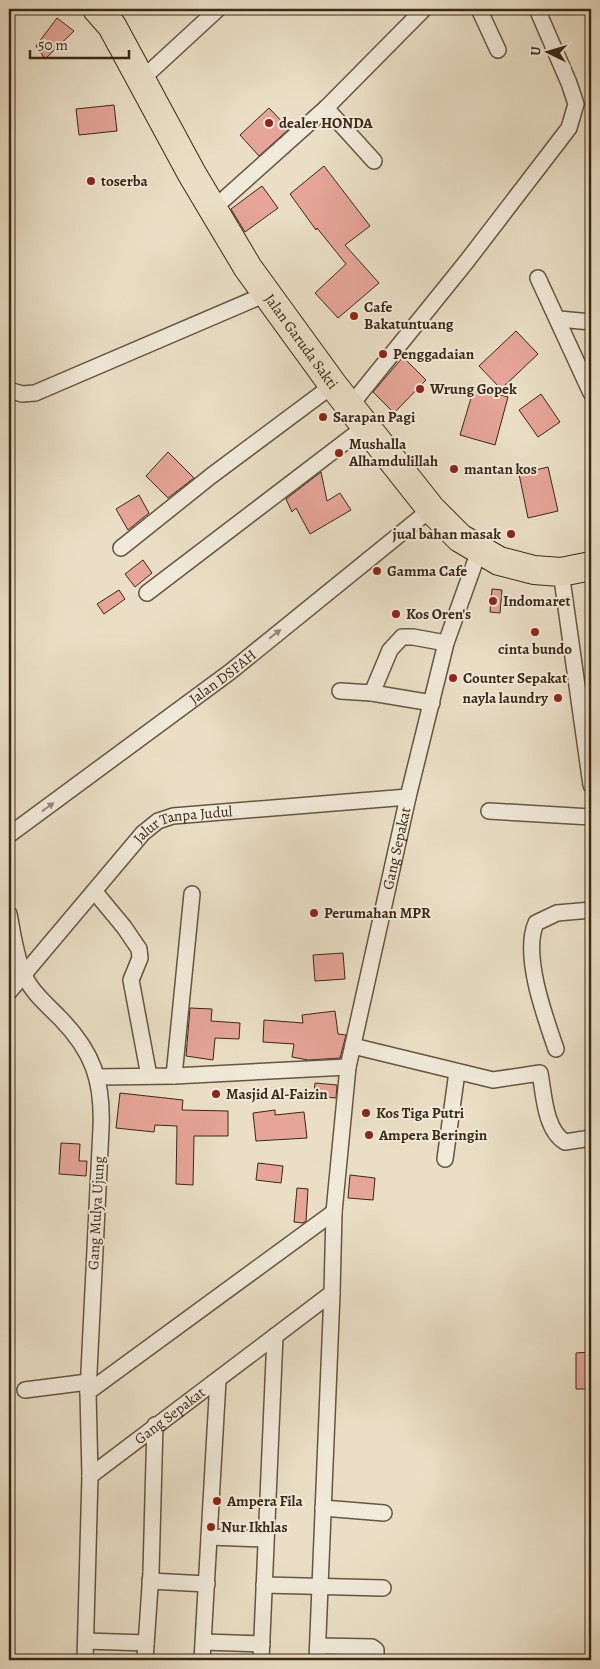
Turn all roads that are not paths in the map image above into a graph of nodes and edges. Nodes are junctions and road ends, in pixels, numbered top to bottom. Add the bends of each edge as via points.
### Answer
1 (97, 9) edge
2 (218, 9) edge
3 (424, 9) edge
4 (479, 9) edge
5 (537, 9) edge
6 (498, 50) dead end
7 (142, 79) junction
8 (326, 108) junction
9 (374, 161) dead end
10 (213, 209) junction
11 (538, 278) dead end
12 (266, 294) junction
13 (559, 319) junction
14 (591, 322) edge
15 (9, 390) edge
16 (591, 393) edge
17 (349, 406) junction
18 (432, 509) junction
19 (121, 548) dead end
20 (479, 551) junction
21 (591, 566) edge
22 (561, 572) junction
23 (147, 592) dead end
24 (446, 643) junction
25 (340, 692) dead end
26 (372, 693) junction
27 (432, 703) junction
28 (591, 785) edge
29 (408, 797) junction
30 (490, 811) dead end
31 (591, 817) edge
32 (9, 835) edge
33 (95, 892) junction
34 (192, 894) dead end
35 (591, 910) edge
36 (9, 914) edge
37 (24, 975) junction
38 (9, 992) edge
39 (353, 1046) junction
40 (556, 1049) dead end
41 (348, 1067) junction
42 (457, 1072) junction
43 (149, 1076) junction
44 (174, 1076) junction
45 (98, 1077) junction
46 (591, 1138) edge
47 (445, 1159) dead end
48 (334, 1212) junction
49 (332, 1293) junction
50 (275, 1336) junction
51 (218, 1380) junction
52 (88, 1387) junction
53 (25, 1390) dead end
54 (155, 1425) junction
55 (90, 1476) junction
56 (323, 1508) junction
57 (384, 1513) dead end
58 (209, 1537) junction
59 (265, 1539) junction
60 (150, 1581) junction
61 (207, 1584) junction
62 (264, 1585) junction
63 (320, 1587) junction
64 (383, 1588) dead end
65 (86, 1641) junction
66 (204, 1642) junction
67 (146, 1643) junction
68 (262, 1644) junction
69 (318, 1653) edge
70 (85, 1660) edge
71 (145, 1660) edge
72 (202, 1660) edge
73 (261, 1660) edge
74 (376, 1660) edge

1 - 7 highway, Jalan Garuda Sakti via 112,26
2 - 7 street
3 - 8 street
4 - 6 street
5 - 17 street via 576,104 569,128 467,261
7 - 10 highway, Jalan Garuda Sakti
8 - 9 street
8 - 10 street
10 - 12 highway, Jalan Garuda Sakti
11 - 13 street
12 - 15 street via 42,390 22,394
12 - 17 highway, Jalan Garuda Sakti
13 - 14 street
13 - 16 street
17 - 18 highway, Jalan Garuda Sakti
17 - 19 street via 210,476
17 - 23 street
18 - 20 highway, Jalan Garuda Sakti via 460,538
32 -> 18 street, Jalan DSFAH via 230,672
20 - 22 highway, Jalan Garuda Sakti via 517,566
20 - 24 street, Gang Sepakat
21 - 22 highway, Jalan Garuda Sakti
22 - 28 street
24 - 26 street via 400,638 390,650
24 - 27 street, Gang Sepakat
25 - 26 street
26 - 27 street
27 - 29 street, Gang Sepakat
29 - 33 street, Jalur Tanpa Judul via 165,818 148,828
29 - 39 street, Gang Sepakat
30 - 31 street
33 - 37 street, Jalur Tanpa Judul
33 - 43 street via 139,949 140,958 131,980
34 - 44 street
35 - 40 street via 557,913 536,923 532,933 534,970
36 - 37 street
37 - 38 street, Jalur Tanpa Judul
37 - 45 street, Gang Mulya Ujung via 47,1006 80,1041
39 - 41 street, Gang Sepakat
39 - 42 street
41 - 44 street
41 - 48 street, Gang Sepakat
42 - 46 street via 493,1080 540,1073 551,1126 557,1137 565,1142
42 - 47 street
43 - 44 street
43 - 45 street
45 - 52 street, Gang Mulya Ujung via 102,1110
48 - 49 street, Gang Sepakat
48 - 52 street
49 - 50 street, Gang Sepakat
49 - 56 street
50 - 51 street, Gang Sepakat
50 - 59 street
51 - 54 street, Gang Sepakat
51 - 58 street
52 - 53 street
52 - 55 street, Gang Mulya Ujung
54 - 55 street, Gang Sepakat
54 - 60 street
55 - 65 street
56 - 57 street
56 - 63 street
58 - 59 street
58 - 61 street
59 - 62 street
60 - 61 street
60 - 67 street
61 - 66 street
62 - 63 street
62 - 68 street
63 - 64 street
63 - 69 street
65 - 67 street
65 - 70 street
66 - 68 street
66 - 72 street
67 - 71 street
68 - 73 street
69 - 74 street via 372,1647 376,1650

